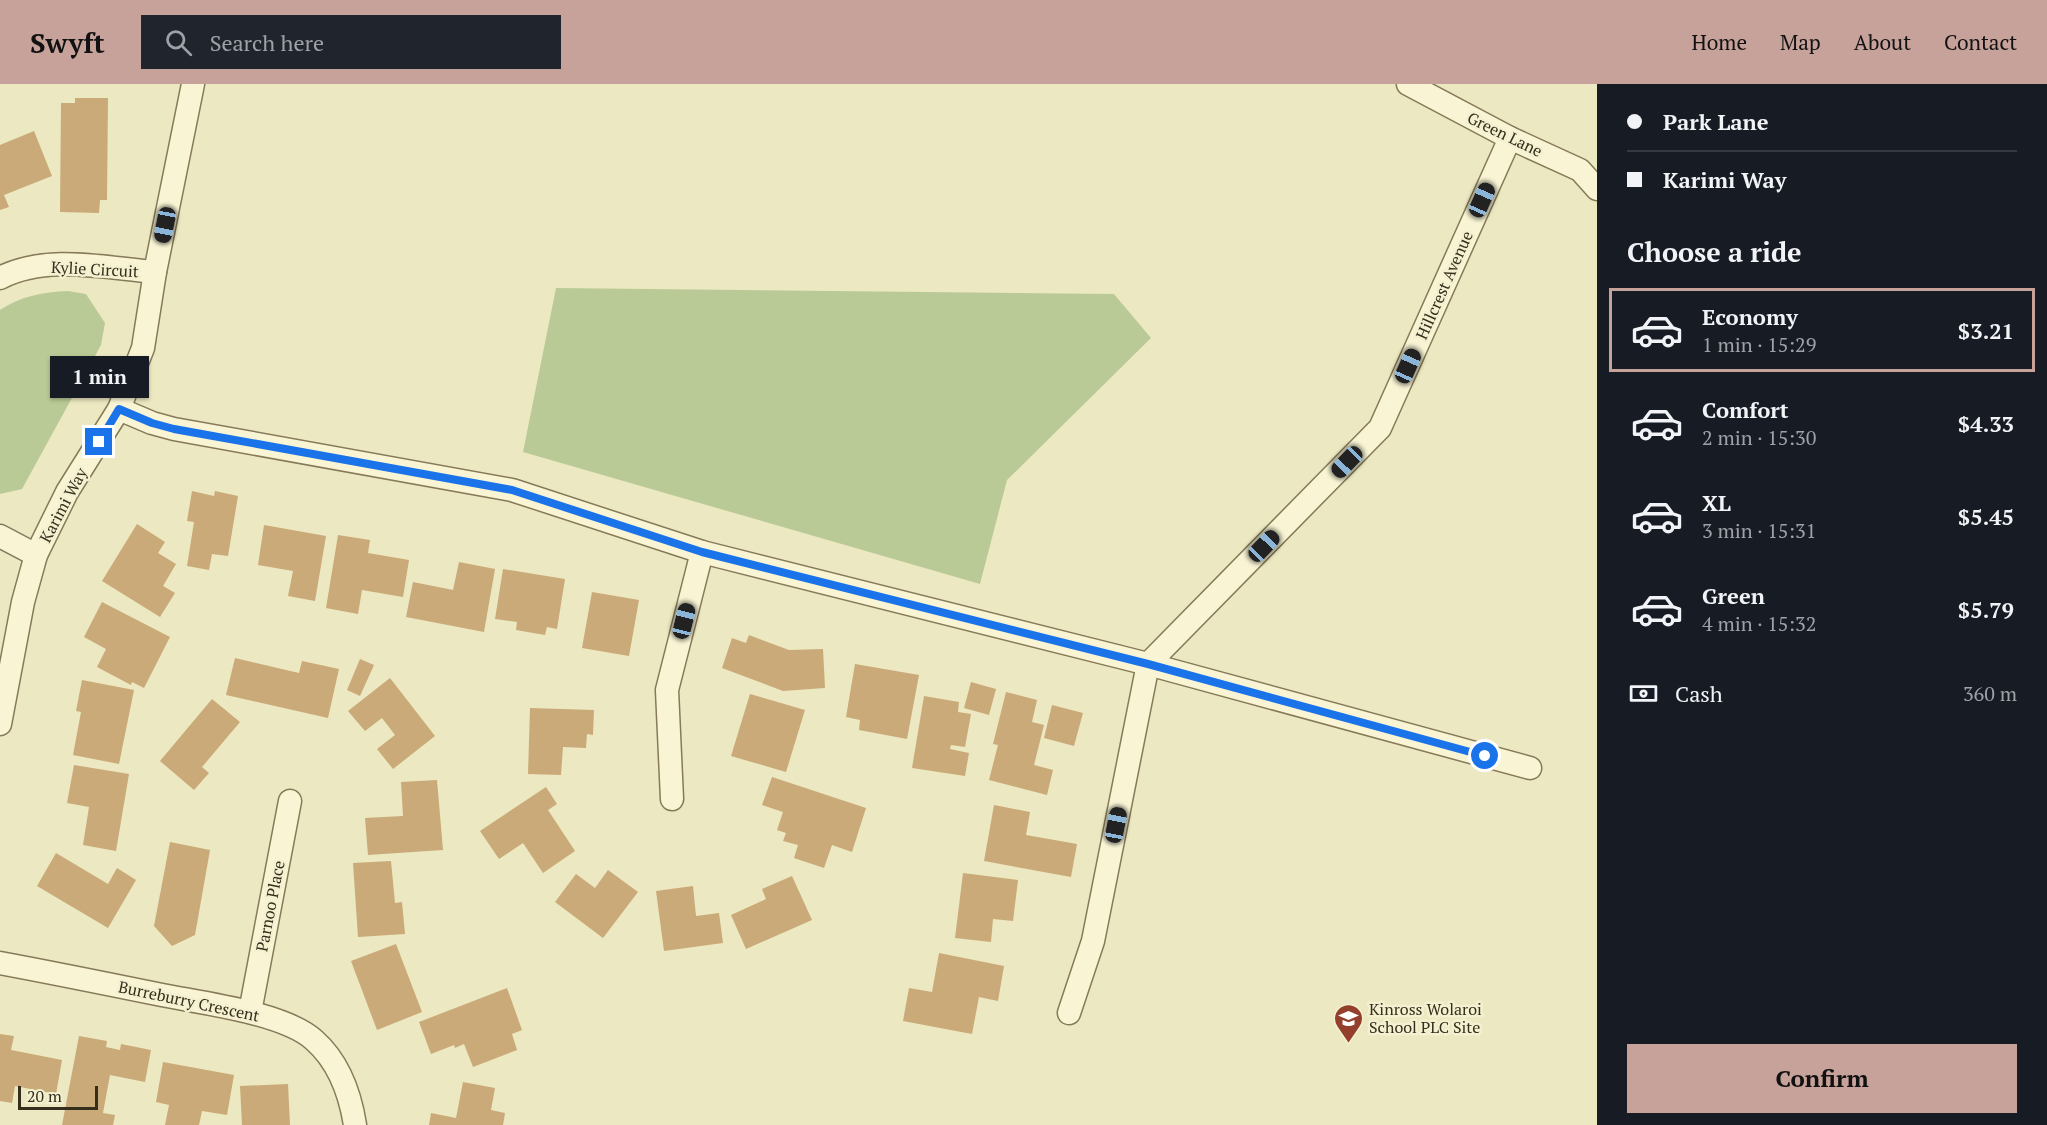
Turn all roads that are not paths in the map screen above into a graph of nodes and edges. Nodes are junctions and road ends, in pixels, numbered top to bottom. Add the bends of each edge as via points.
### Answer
1 (193, 84) edge
2 (1408, 84) edge
3 (1510, 138) junction
4 (1597, 189) edge
5 (155, 272) junction
6 (0, 278) edge
7 (119, 409) junction
8 (0, 536) edge
9 (702, 552) junction
10 (36, 555) junction
11 (1148, 664) junction
12 (0, 724) edge
13 (1530, 768) dead end
14 (672, 799) dead end
15 (290, 801) dead end
16 (0, 963) edge
17 (250, 1012) junction
18 (1069, 1013) dead end
19 (355, 1125) edge

1 - 5 street, Karimi Way
2 - 3 street, Green Lane
3 - 4 street, Green Lane via 1580,170
3 - 11 street, Hillcrest Avenue via 1380,428
5 - 6 street, Kylie Circuit via 48,265
5 - 7 street, Karimi Way via 144,348
7 - 9 street via 174,429 512,490
7 - 10 street, Karimi Way via 68,492
8 - 10 street
9 - 11 street
9 - 14 street via 667,690
10 - 12 street, Karimi Way
11 - 13 street
11 - 18 street via 1093,940
15 - 17 street, Parnoo Place
16 - 17 street, Burreburry Crescent
17 - 19 street, Burreburry Crescent via 313,1039 327,1054 348,1094

